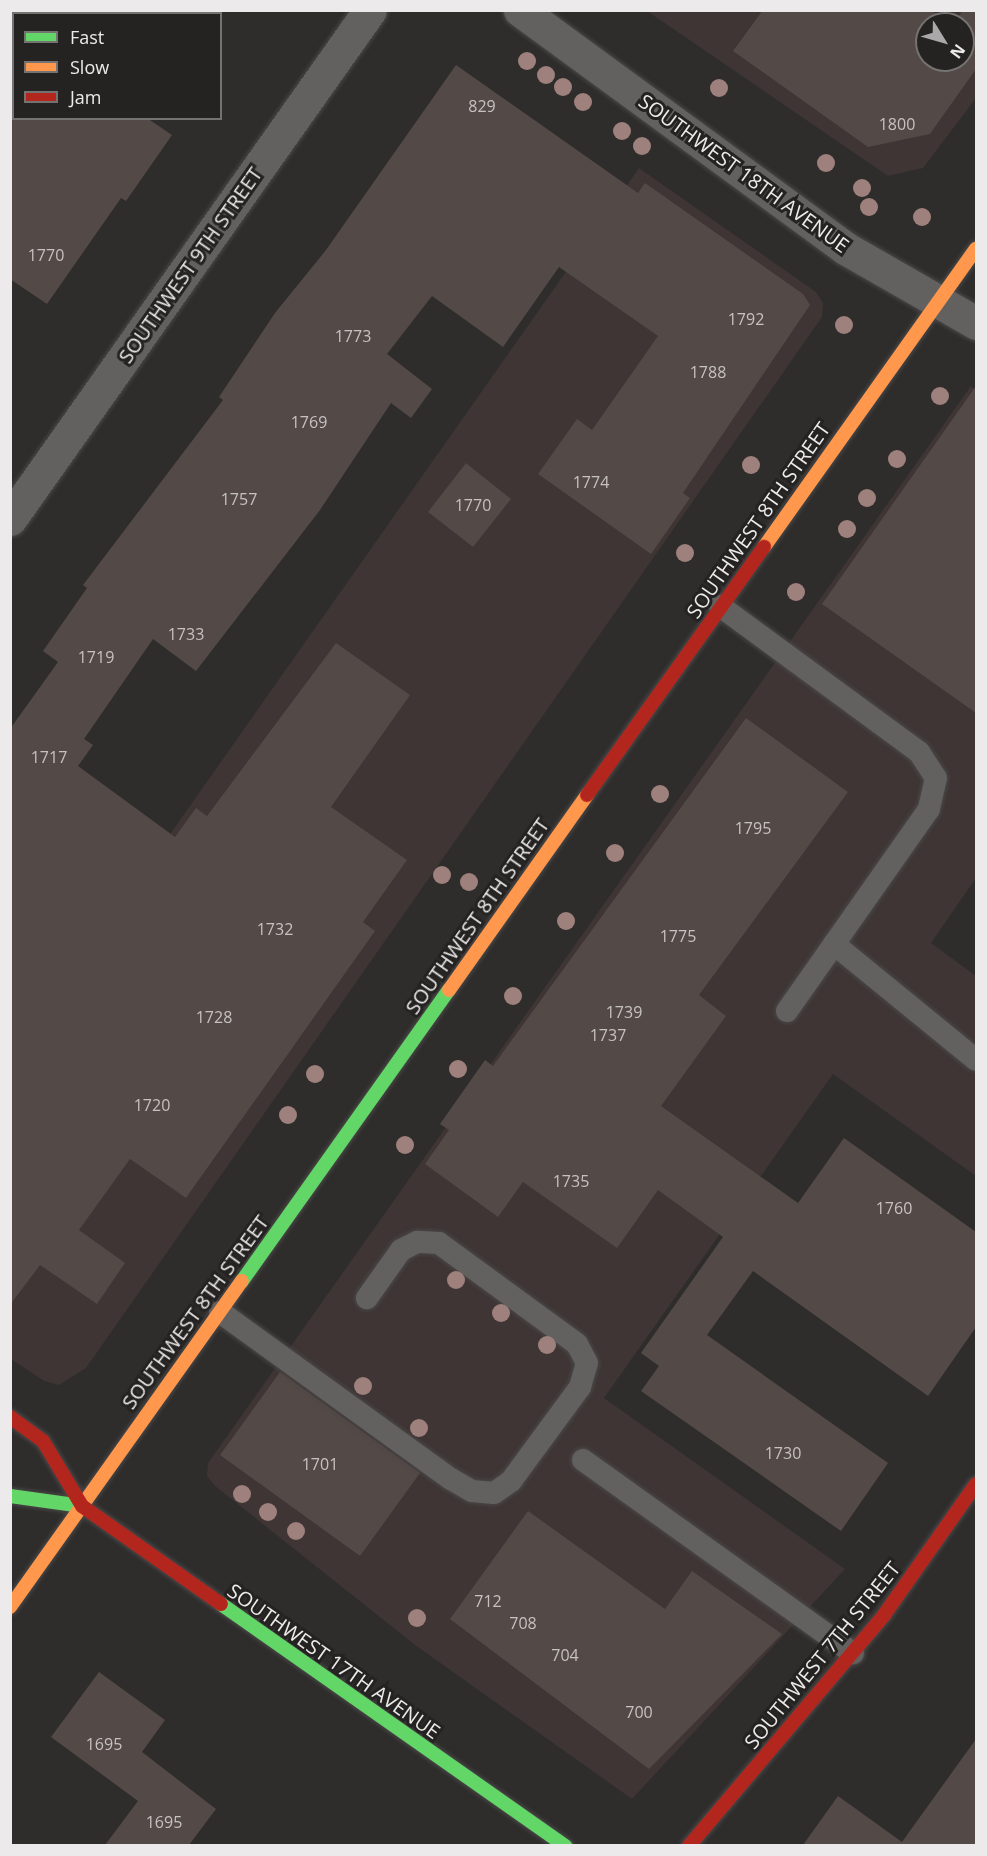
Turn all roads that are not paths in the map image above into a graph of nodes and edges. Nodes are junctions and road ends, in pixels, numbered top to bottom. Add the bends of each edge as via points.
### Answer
1 (370, 10) edge
2 (520, 10) edge
3 (976, 249) edge
4 (941, 300) junction
5 (976, 323) edge
6 (10, 519) edge
7 (720, 606) junction
8 (834, 944) junction
9 (787, 1011) dead end
10 (976, 1060) edge
11 (367, 1298) dead end
12 (220, 1312) junction
13 (10, 1417) edge
14 (583, 1460) dead end
15 (976, 1484) edge
16 (10, 1496) edge
17 (82, 1506) junction
18 (10, 1607) edge
19 (853, 1653) junction
20 (565, 1845) edge
21 (689, 1845) edge

1 - 6 street, SOUTHWEST 9TH STREET
2 - 4 street, SOUTHWEST 18TH AVENUE via 845,248
3 - 4 main road, SOUTHWEST 8TH STREET
4 - 5 street, SOUTHWEST 18TH AVENUE
4 - 7 main road, SOUTHWEST 8TH STREET
7 - 8 lane via 919,752 936,778 929,810
7 - 12 main road, SOUTHWEST 8TH STREET
8 - 9 lane
8 - 10 lane
11 - 12 lane via 401,1251 417,1242 439,1243 577,1344 587,1363 580,1387 511,1481 494,1493 462,1485
12 - 17 main road, SOUTHWEST 8TH STREET
13 - 17 main road, SOUTHWEST 17TH AVENUE via 43,1441
14 - 19 lane
15 - 19 main road, SOUTHWEST 7TH STREET
16 - 17 main road, SOUTHWEST 17TH AVENUE
17 - 18 main road, SOUTHWEST 8TH STREET
17 - 20 main road, SOUTHWEST 17TH AVENUE
19 - 21 main road, SOUTHWEST 7TH STREET

